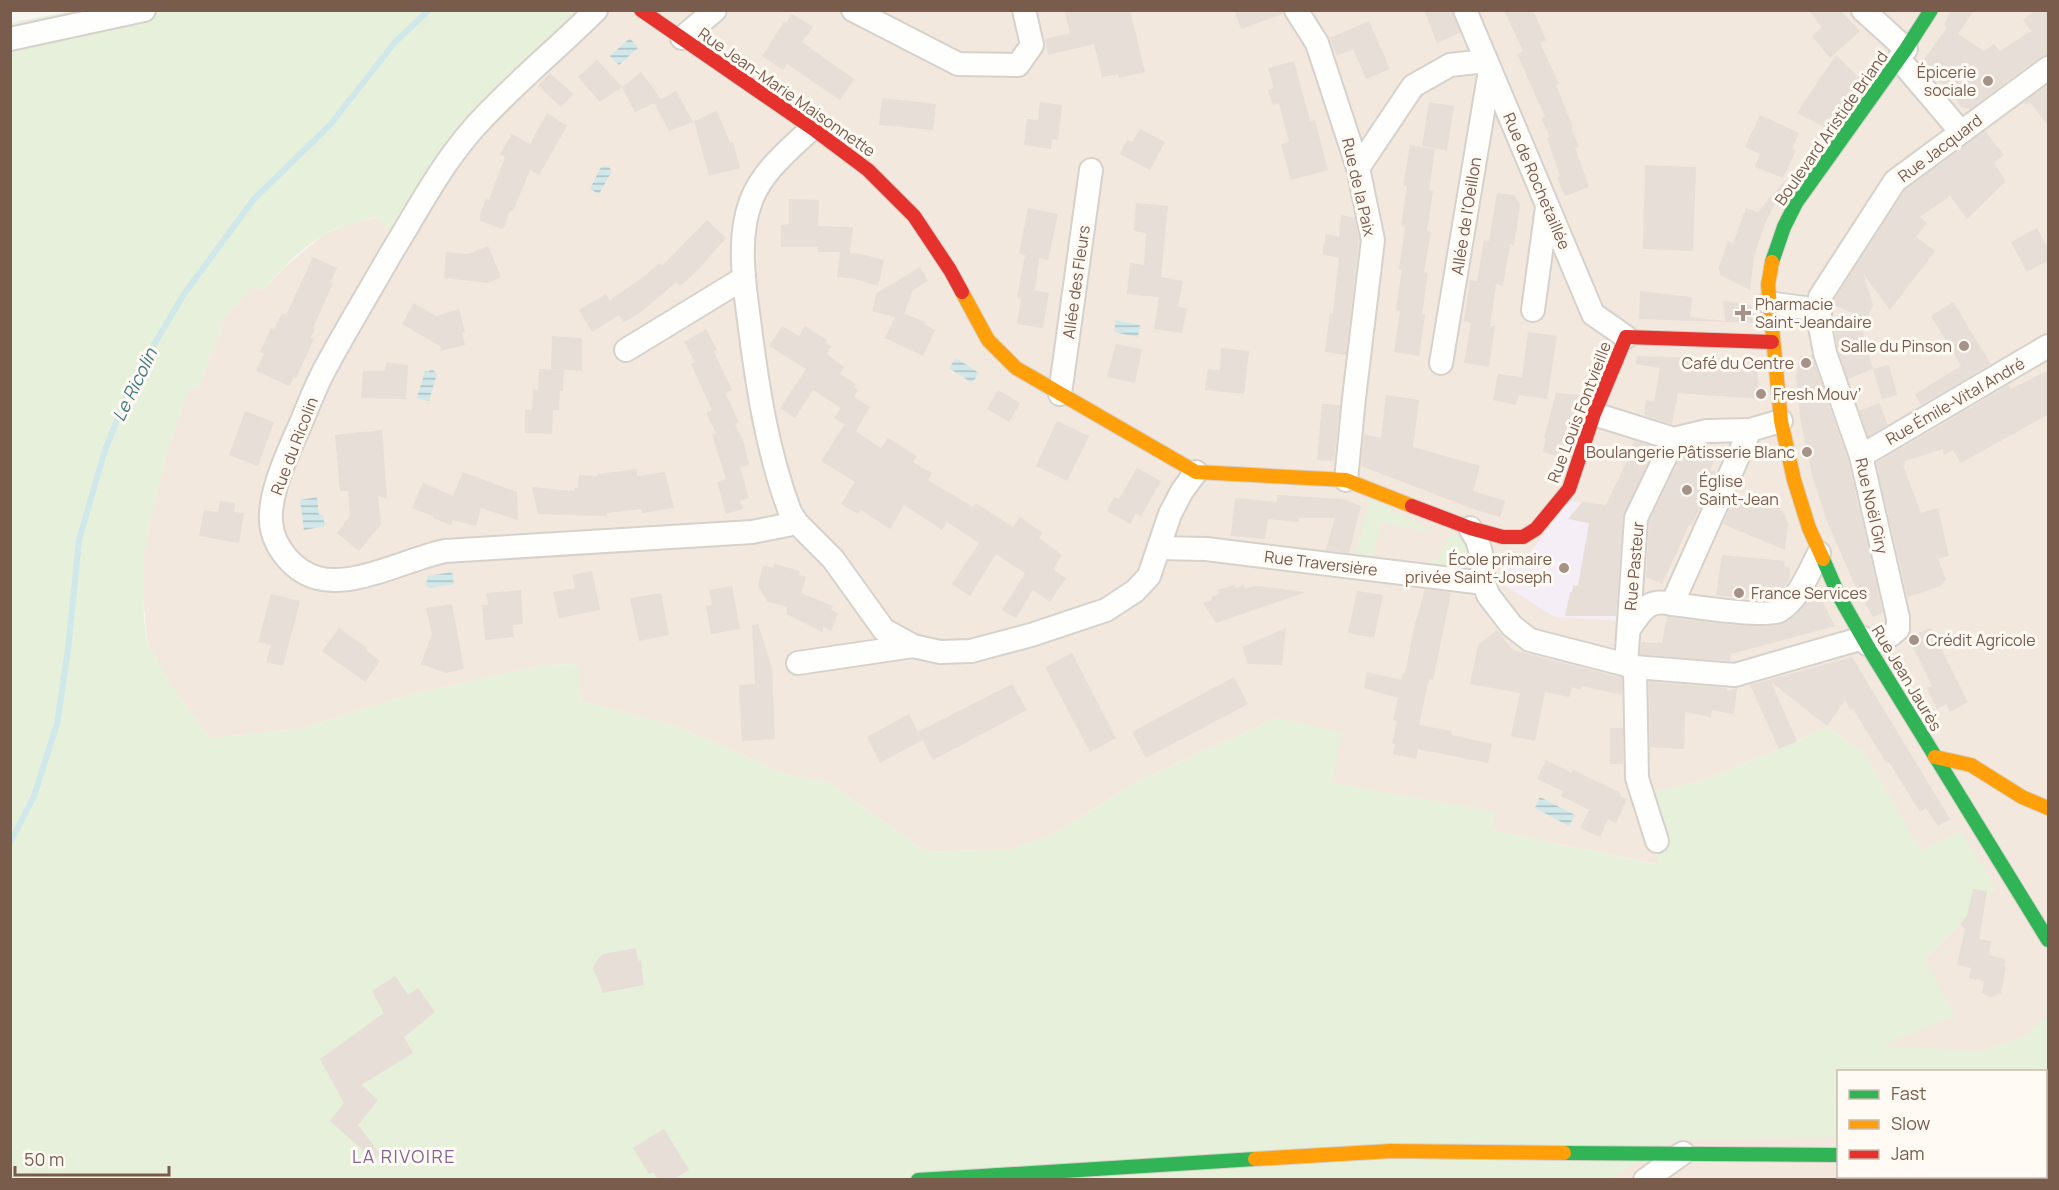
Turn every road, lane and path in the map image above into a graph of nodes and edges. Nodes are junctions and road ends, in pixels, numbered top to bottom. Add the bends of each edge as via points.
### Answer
1 (144, 10) edge
2 (596, 10) edge
3 (641, 10) edge
4 (715, 10) edge
5 (853, 10) edge
6 (1024, 10) edge
7 (1296, 10) edge
8 (1464, 10) edge
9 (1863, 10) edge
10 (1931, 10) edge
11 (682, 38) junction
12 (10, 39) edge
13 (1903, 54) junction
14 (1488, 65) junction
15 (2049, 68) edge
16 (812, 128) junction
17 (1961, 132) junction
18 (1358, 168) junction
19 (1091, 170) dead end
20 (1548, 206) junction
21 (744, 278) junction
22 (1769, 303) junction
23 (1533, 310) dead end
24 (1819, 310) junction
25 (1626, 337) junction
26 (1772, 342) junction
27 (2049, 346) edge
28 (626, 350) dead end
29 (1441, 363) dead end
30 (1060, 394) junction
31 (1594, 414) junction
32 (1781, 421) junction
33 (1750, 430) junction
34 (1674, 439) junction
35 (1861, 456) junction
36 (1196, 472) junction
37 (1346, 480) junction
38 (797, 524) junction
39 (1470, 528) junction
40 (1159, 548) junction
41 (1820, 553) junction
42 (1484, 583) junction
43 (1672, 604) junction
44 (1629, 629) junction
45 (1865, 641) junction
46 (913, 646) junction
47 (798, 663) dead end
48 (1630, 666) junction
49 (1935, 757) junction
50 (2049, 808) edge
51 (1658, 841) dead end
52 (2049, 940) edge
53 (1683, 1153) junction
54 (1837, 1155) edge
55 (918, 1179) edge
56 (1645, 1179) edge

1 - 12 street
2 - 38 street, Rue du Ricolin via 472,131 432,184 326,367 279,480 272,508 274,537 282,552 303,572 337,581 445,551 752,532
3 - 11 main road, Rue Jean-Marie Maisonnette
4 - 11 street
5 - 6 street via 958,64 1018,65 1032,45
7 - 18 street, Rue de la Paix via 1317,43
8 - 14 street, Rue de Rochetaillée
9 - 13 street
10 - 13 main road, Boulevard Aristide Briand
11 - 16 main road, Rue Jean-Marie Maisonnette
13 - 17 street
13 - 22 main road, Boulevard Aristide Briand via 1796,202 1772,262
14 - 18 street via 1450,65 1413,86
14 - 20 street, Rue de Rochetaillée
14 - 29 street, Allée de l'Oeillon
15 - 17 street, Rue Jacquard
16 - 21 street via 760,181 750,203 744,234
16 - 30 main road, Rue Jean-Marie Maisonnette via 868,170 914,216 1000,354
17 - 24 street, Rue Jacquard via 1894,181 1820,297
18 - 37 street, Rue de la Paix via 1373,240
19 - 30 street, Allée des Fleurs
20 - 23 street
20 - 25 street, Rue de Rochetaillée via 1593,314
21 - 28 street
21 - 38 street via 758,392 786,500
22 - 24 street
22 - 26 main road, Boulevard Aristide Briand
24 - 35 street, Rue Noël Giry via 1825,353
25 - 26 main road, Rue Louis Fontvieille
25 - 31 main road, Rue Louis Fontvieille
26 - 32 main road, Rue Jean Jaurès
27 - 35 street, Rue Émile-Vital André
30 - 36 main road, Rue Jean-Marie Maisonnette
31 - 34 street
31 - 39 main road, Rue Louis Fontvieille via 1569,489 1536,529 1523,537 1512,537
32 - 33 street
32 - 41 main road, Rue Jean Jaurès via 1794,480
33 - 34 street via 1707,431
33 - 43 street
34 - 44 street, Rue Pasteur via 1636,518
35 - 45 street, Rue Noël Giry via 1898,618 1898,628 1891,635
36 - 37 main road, Rue Jean-Marie Maisonnette
36 - 40 street via 1170,514
37 - 39 main road, Rue Jean-Marie Maisonnette
38 - 46 street via 833,559 884,630
39 - 42 street via 1477,540
40 - 42 street, Rue Traversière via 1206,549
40 - 46 street via 1149,576 1135,591 1089,617 971,651 940,652
41 - 43 street via 1794,598 1778,612
41 - 45 main road, Rue Jean Jaurès
42 - 48 street, Rue Noël Giry via 1488,595 1512,626 1530,640
43 - 44 street via 1660,601 1647,606
44 - 48 street, Rue Pasteur
45 - 48 street, Rue Noël Giry via 1735,675
45 - 49 main road, Rue Jean Jaurès
46 - 47 street
48 - 51 street, Rue Pasteur via 1636,778
49 - 50 main road via 1971,765
49 - 52 main road, Rue Jean Jaurès
53 - 54 main road
53 - 55 main road via 1391,1151
53 - 56 street

